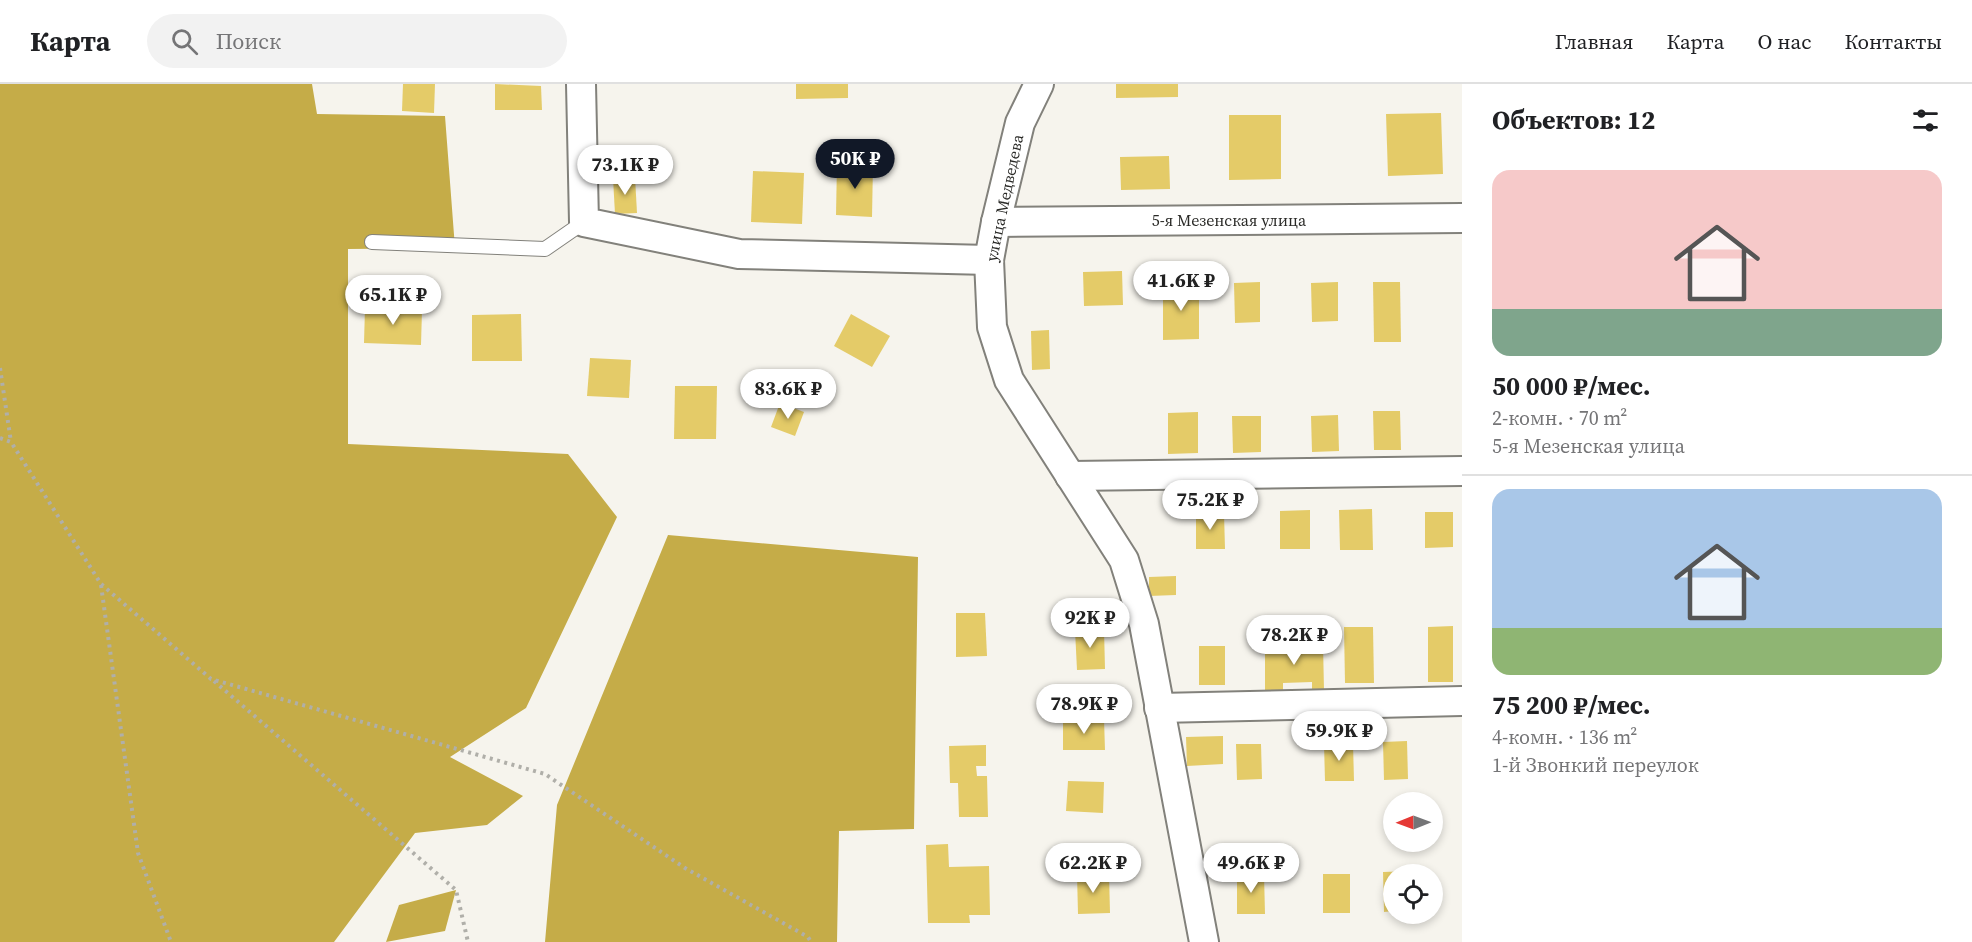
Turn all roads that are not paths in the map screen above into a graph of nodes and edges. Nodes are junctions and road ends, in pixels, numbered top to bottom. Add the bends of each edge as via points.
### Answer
1 (581, 84) edge
2 (1039, 84) edge
3 (1462, 218) edge
4 (584, 222) junction
5 (996, 222) junction
6 (372, 242) dead end
7 (989, 260) junction
8 (1462, 471) edge
9 (1071, 476) junction
10 (1462, 701) edge
11 (1159, 708) junction
12 (1204, 942) edge

1 - 4 street
2 - 5 street, улица Медведева via 1020,123
3 - 5 street, 5-я Мезенская улица
4 - 6 lane via 545,249
4 - 7 street via 739,254
5 - 7 street, улица Медведева
7 - 9 street, улица Медведева via 992,327 1009,380
8 - 9 street
9 - 11 street, улица Медведева via 1124,560 1144,624
10 - 11 street
11 - 12 street, улица Медведева

